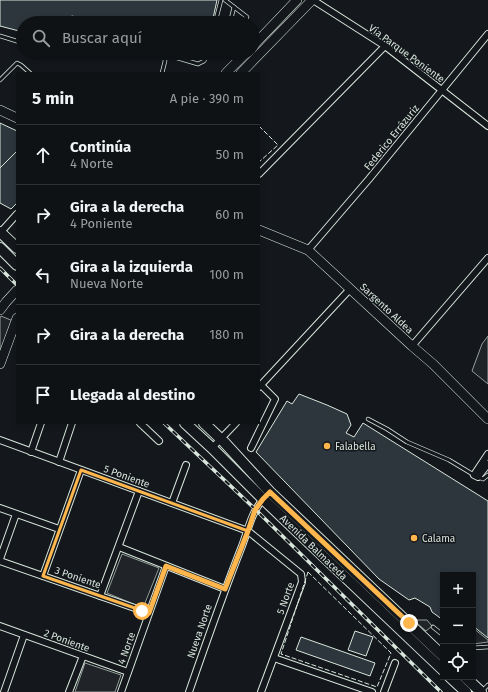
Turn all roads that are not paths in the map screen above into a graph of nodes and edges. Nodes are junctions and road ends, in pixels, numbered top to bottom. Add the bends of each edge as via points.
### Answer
1 (221, 0) edge
2 (225, 0) edge
3 (297, 0) edge
4 (313, 0) edge
5 (234, 7) junction
6 (217, 16) edge
7 (232, 16) edge
8 (246, 16) edge
9 (488, 34) edge
10 (0, 36) edge
11 (260, 39) edge
12 (16, 41) edge
13 (385, 46) junction
14 (260, 54) edge
15 (165, 60) edge
16 (184, 60) edge
17 (204, 60) edge
18 (239, 60) edge
19 (254, 60) edge
20 (29, 72) edge
21 (162, 72) edge
22 (227, 72) edge
23 (242, 72) edge
24 (0, 80) edge
25 (442, 90) junction
26 (0, 110) edge
27 (16, 118) edge
28 (488, 126) edge
29 (260, 173) edge
30 (16, 215) edge
31 (260, 230) edge
32 (0, 232) edge
33 (16, 247) edge
34 (0, 248) edge
35 (308, 250) junction
36 (488, 258) edge
37 (16, 264) edge
38 (350, 288) junction
39 (16, 291) edge
40 (3, 300) edge
41 (0, 310) edge
42 (16, 321) edge
43 (412, 346) junction
44 (0, 364) edge
45 (260, 386) edge
46 (368, 419) dead end
47 (488, 419) edge
48 (41, 424) edge
49 (72, 424) edge
50 (141, 424) edge
51 (186, 424) edge
52 (205, 424) edge
53 (234, 424) edge
54 (220, 439) junction
55 (0, 440) edge
56 (159, 441) dead end
57 (212, 448) junction
58 (252, 448) dead end
59 (31, 452) junction
60 (488, 454) edge
61 (59, 462) junction
62 (488, 464) edge
63 (186, 466) dead end
64 (81, 470) junction
65 (488, 475) edge
66 (476, 476) junction
67 (139, 491) junction
68 (267, 495) junction
69 (172, 503) junction
70 (0, 508) edge
71 (16, 514) junction
72 (59, 529) junction
73 (248, 531) junction
74 (119, 547) junction
75 (0, 560) edge
76 (166, 566) junction
77 (43, 576) junction
78 (225, 589) junction
79 (100, 596) junction
80 (149, 613) junction
81 (0, 626) edge
82 (433, 627) dead end
83 (440, 633) edge
84 (24, 635) junction
85 (488, 647) edge
86 (476, 648) edge
87 (440, 653) edge
88 (83, 656) junction
89 (274, 658) junction
90 (395, 663) dead end
91 (440, 667) edge
92 (128, 672) junction
93 (453, 680) edge
94 (468, 680) edge
95 (0, 682) edge
96 (7, 684) junction
97 (488, 685) edge
98 (4, 692) edge
99 (69, 692) edge
100 (121, 692) edge
101 (188, 692) edge
102 (261, 692) edge
103 (372, 692) edge
104 (384, 692) edge
105 (466, 692) edge
106 (481, 692) edge

1 - 6 lane
2 - 5 lane
3 - 11 street
4 - 13 street, Vía Parque Poniente
4 - 14 street
5 - 7 lane
5 - 8 lane
9 - 25 street, Federico Errázuriz
10 - 12 lane
13 - 25 street, Vía Parque Poniente
13 - 29 street
15 - 21 lane
16 - 17 lane via 198,64
18 - 22 street
19 - 23 street
20 - 24 lane via 17,63
25 - 28 street, Vía Parque Poniente
25 - 35 street, Federico Errázuriz
26 - 27 street
30 - 32 street
31 - 35 street, Sargento Aldea
32 - 33 main road
34 - 37 main road
35 - 38 street, Sargento Aldea
36 - 43 street
38 - 43 street, Sargento Aldea
38 - 45 street
39 - 40 street
40 - 41 street
42 - 44 street
43 - 47 street, Sargento Aldea
45 - 58 street via 275,399
46 - 66 lane via 407,442 449,460
48 - 59 street
49 - 61 street
50 - 56 street
51 - 57 main road, Avenida Balmaceda
52 - 54 main road, Avenida Balmaceda
53 - 54 street
54 - 57 street
54 - 68 main road, Avenida Balmaceda
55 - 59 street, 5 Poniente
57 - 68 main road, Avenida Balmaceda
59 - 61 street, 5 Poniente
60 - 66 street
61 - 64 street, 5 Poniente
62 - 66 street
63 - 69 street
64 - 67 street, 5 Poniente
64 - 72 street
65 - 66 lane via 483,479
67 - 69 street, 5 Poniente
67 - 74 street
68 - 73 street, Nueva Norte via 255,510
68 - 87 main road, Avenida Balmaceda
68 - 91 main road, Avenida Balmaceda
69 - 73 street, 5 Poniente
70 - 71 street
71 - 72 street
71 - 75 street
72 - 77 street
73 - 78 street, Nueva Norte
73 - 89 street, 5 Norte via 301,574 302,582
74 - 76 street
74 - 79 street
75 - 77 street, 3 Poniente
76 - 78 street
76 - 80 street, 4 Norte
77 - 79 street, 3 Poniente
78 - 101 street, Nueva Norte
79 - 80 street, 3 Poniente
80 - 92 street, 4 Norte
81 - 84 street, 2 Poniente
82 - 83 lane
84 - 88 street, 2 Poniente
84 - 96 street
85 - 86 lane
88 - 92 street, 2 Poniente
88 - 99 street
89 - 102 street, 5 Norte
89 - 103 street
90 - 104 street
92 - 100 street, 4 Norte
93 - 105 main road
94 - 106 main road
95 - 96 street
96 - 98 street
97 - 106 lane

